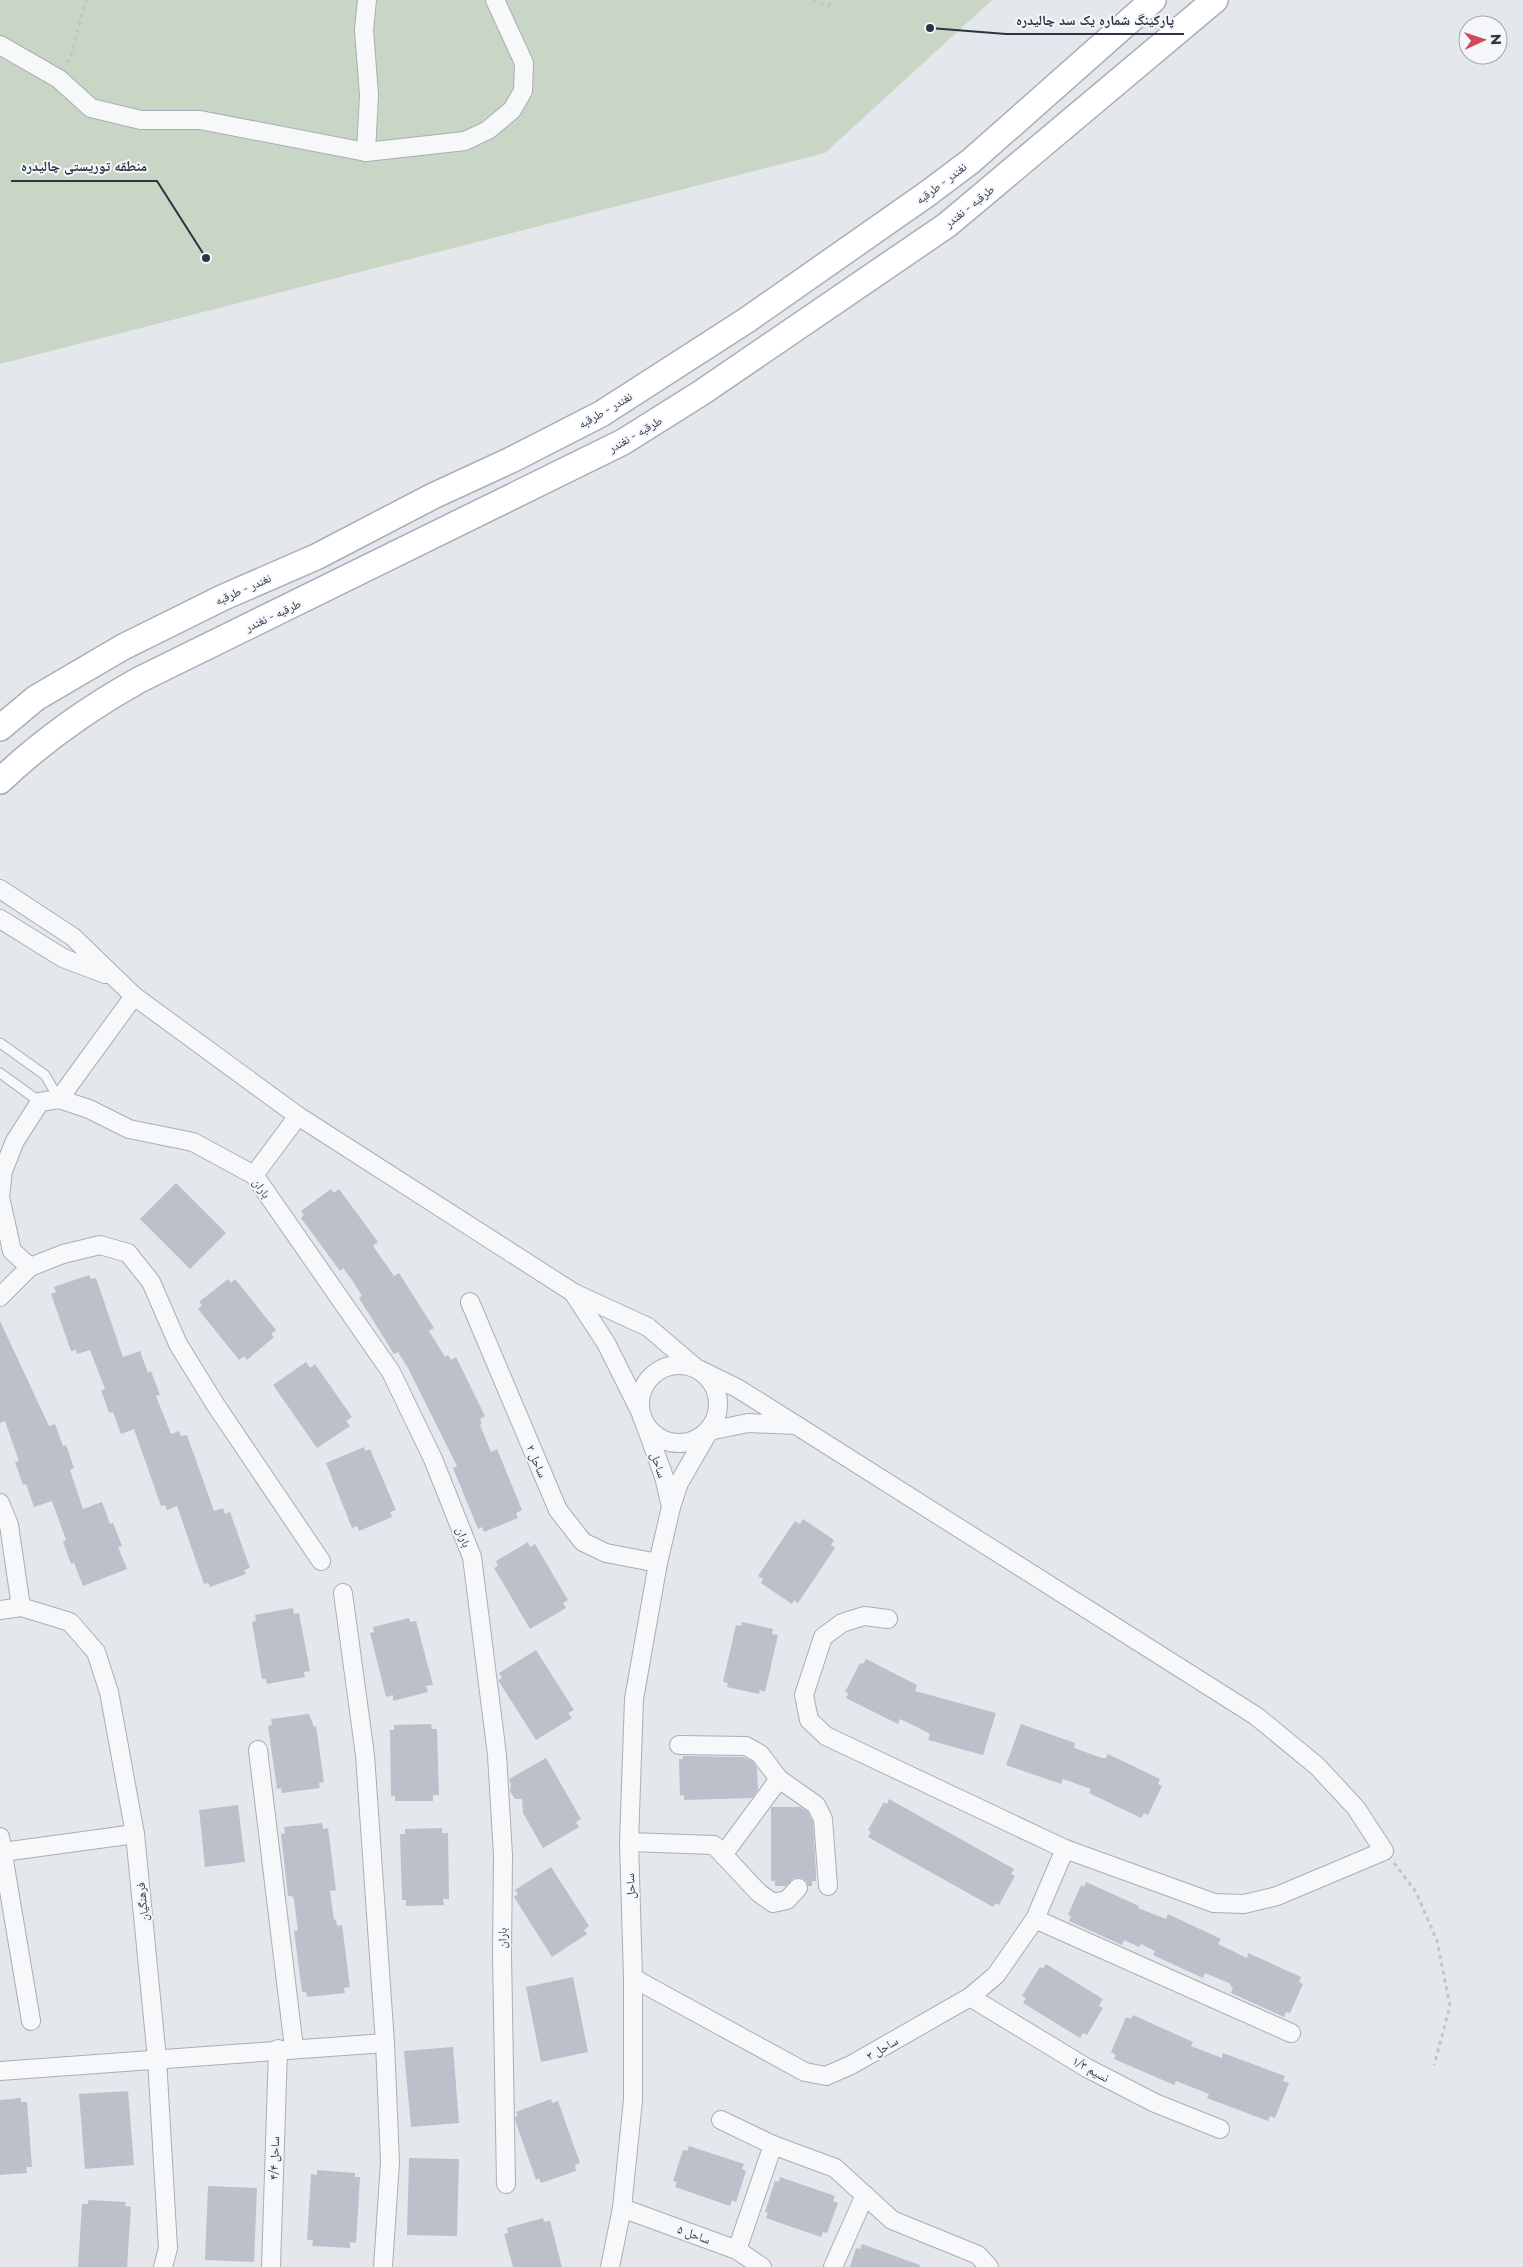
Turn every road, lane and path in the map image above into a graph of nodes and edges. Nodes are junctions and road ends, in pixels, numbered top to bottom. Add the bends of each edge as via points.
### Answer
1 (86, 0) edge
2 (367, 0) edge
3 (495, 0) edge
4 (813, 0) edge
5 (835, 0) edge
6 (1153, 0) edge
7 (1215, 0) edge
8 (0, 45) edge
9 (71, 55) dead end
10 (366, 152) junction
11 (0, 728) edge
12 (0, 780) edge
13 (0, 888) edge
14 (0, 919) edge
15 (112, 977) junction
16 (134, 996) junction
17 (0, 1043) edge
18 (0, 1073) edge
19 (59, 1099) junction
20 (40, 1102) junction
21 (298, 1116) junction
22 (254, 1175) junction
23 (6, 1245) edge
24 (30, 1267) junction
25 (574, 1293) junction
26 (0, 1297) edge
27 (470, 1302) dead end
28 (696, 1368) junction
29 (642, 1418) junction
30 (796, 1425) junction
31 (708, 1431) junction
32 (0, 1503) edge
33 (671, 1507) junction
34 (321, 1561) dead end
35 (658, 1563) junction
36 (343, 1593) dead end
37 (21, 1606) junction
38 (0, 1610) edge
39 (888, 1619) dead end
40 (679, 1745) dead end
41 (258, 1750) dead end
42 (779, 1779) junction
43 (135, 1834) junction
44 (629, 1842) junction
45 (1, 1844) edge
46 (1065, 1849) junction
47 (1384, 1851) junction
48 (723, 1855) junction
49 (828, 1886) dead end
50 (798, 1888) dead end
51 (1035, 1919) junction
52 (633, 1978) junction
53 (970, 1997) junction
54 (31, 2021) dead end
55 (1291, 2033) dead end
56 (385, 2043) junction
57 (286, 2049) junction
58 (158, 2059) junction
59 (1434, 2065) dead end
60 (0, 2071) edge
61 (721, 2120) dead end
62 (1220, 2129) dead end
63 (773, 2145) junction
64 (506, 2184) dead end
65 (865, 2194) junction
66 (622, 2208) junction
67 (737, 2250) junction
68 (163, 2267) edge
69 (271, 2267) edge
70 (382, 2267) edge
71 (610, 2267) edge
72 (762, 2267) edge
73 (833, 2267) edge
74 (989, 2267) edge

1 - 9 path
2 - 10 street via 364,30 369,95
3 - 10 street via 524,63 523,90 512,110 488,130 465,141
4 - 5 path via 828,6
6 - 11 street, نغندر - طرقبه via 970,161 927,194 747,320 601,414 316,557 224,597 123,647 36,698
7 - 12 street, طرقبه - نغندر via 947,225 701,393 623,442 94,705
8 - 10 street via 59,79 91,108 141,120 200,120
13 - 15 street via 73,937
14 - 15 street via 63,958
15 - 16 street
16 - 19 street
16 - 21 street
17 - 19 lane via 44,1075
18 - 20 lane
19 - 20 street, باران
19 - 22 street, باران via 129,1128 193,1142
20 - 23 street via 15,1141 3,1171 0,1197
21 - 22 street
21 - 25 street
22 - 64 street, باران via 391,1372 433,1459 472,1557 497,1755 504,1855 502,1954
23 - 24 street
24 - 26 street
24 - 34 street via 63,1254 100,1245 128,1253 151,1282 178,1344 210,1396
25 - 28 street via 648,1327
25 - 29 street, ساحل via 606,1343
27 - 35 street, ساحل ۲ via 558,1510 583,1542 606,1553
28 - 29 street via 672,1365 650,1377 640,1399
28 - 30 street via 737,1388
28 - 31 street via 714,1385 718,1396 716,1421
29 - 31 street via 657,1437 674,1444 699,1439
29 - 33 street, ساحل via 664,1477
30 - 31 street via 748,1423
30 - 47 street via 1256,1716 1317,1766 1356,1808
31 - 33 street, ساحل via 679,1483
32 - 37 street via 9,1526
33 - 35 street, ساحل
35 - 44 street, ساحل via 634,1700
36 - 56 street via 365,1755
37 - 38 street, فرهنگیان
37 - 43 street, فرهنگیان via 70,1622 96,1652 109,1692
39 - 46 street via 864,1616 842,1623 823,1637 804,1695 810,1720 826,1736
40 - 42 street via 746,1746 760,1754
41 - 57 street, ساحل ۴/۴
42 - 48 street
42 - 49 street via 816,1805 823,1819
43 - 45 street
43 - 58 street, فرهنگیان
44 - 48 street via 714,1845
44 - 52 street, ساحل
45 - 54 street
46 - 47 street via 1214,1903 1244,1904 1277,1896
46 - 51 street, ساحل ۳
47 - 59 path via 1416,1892 1437,1941 1450,2006
48 - 50 street via 773,1903 787,1900
51 - 53 street, ساحل ۳ via 996,1975
51 - 55 street
52 - 53 street, ساحل ۳ via 805,2072 826,2076
52 - 66 street, ساحل via 633,2100
53 - 62 street, نسیم ۱/۳ via 1087,2068 1155,2103
56 - 57 street
56 - 70 street via 390,2162
57 - 58 street
57 - 69 street, ساحل ۴/۴
58 - 60 street
58 - 68 street, فرهنگیان via 168,2248
61 - 63 street
63 - 65 street via 835,2168
63 - 67 street
65 - 73 street
65 - 74 street via 892,2220 978,2255
66 - 67 street, ساحل ۵
66 - 71 street, ساحل
67 - 72 street, ساحل ۵

